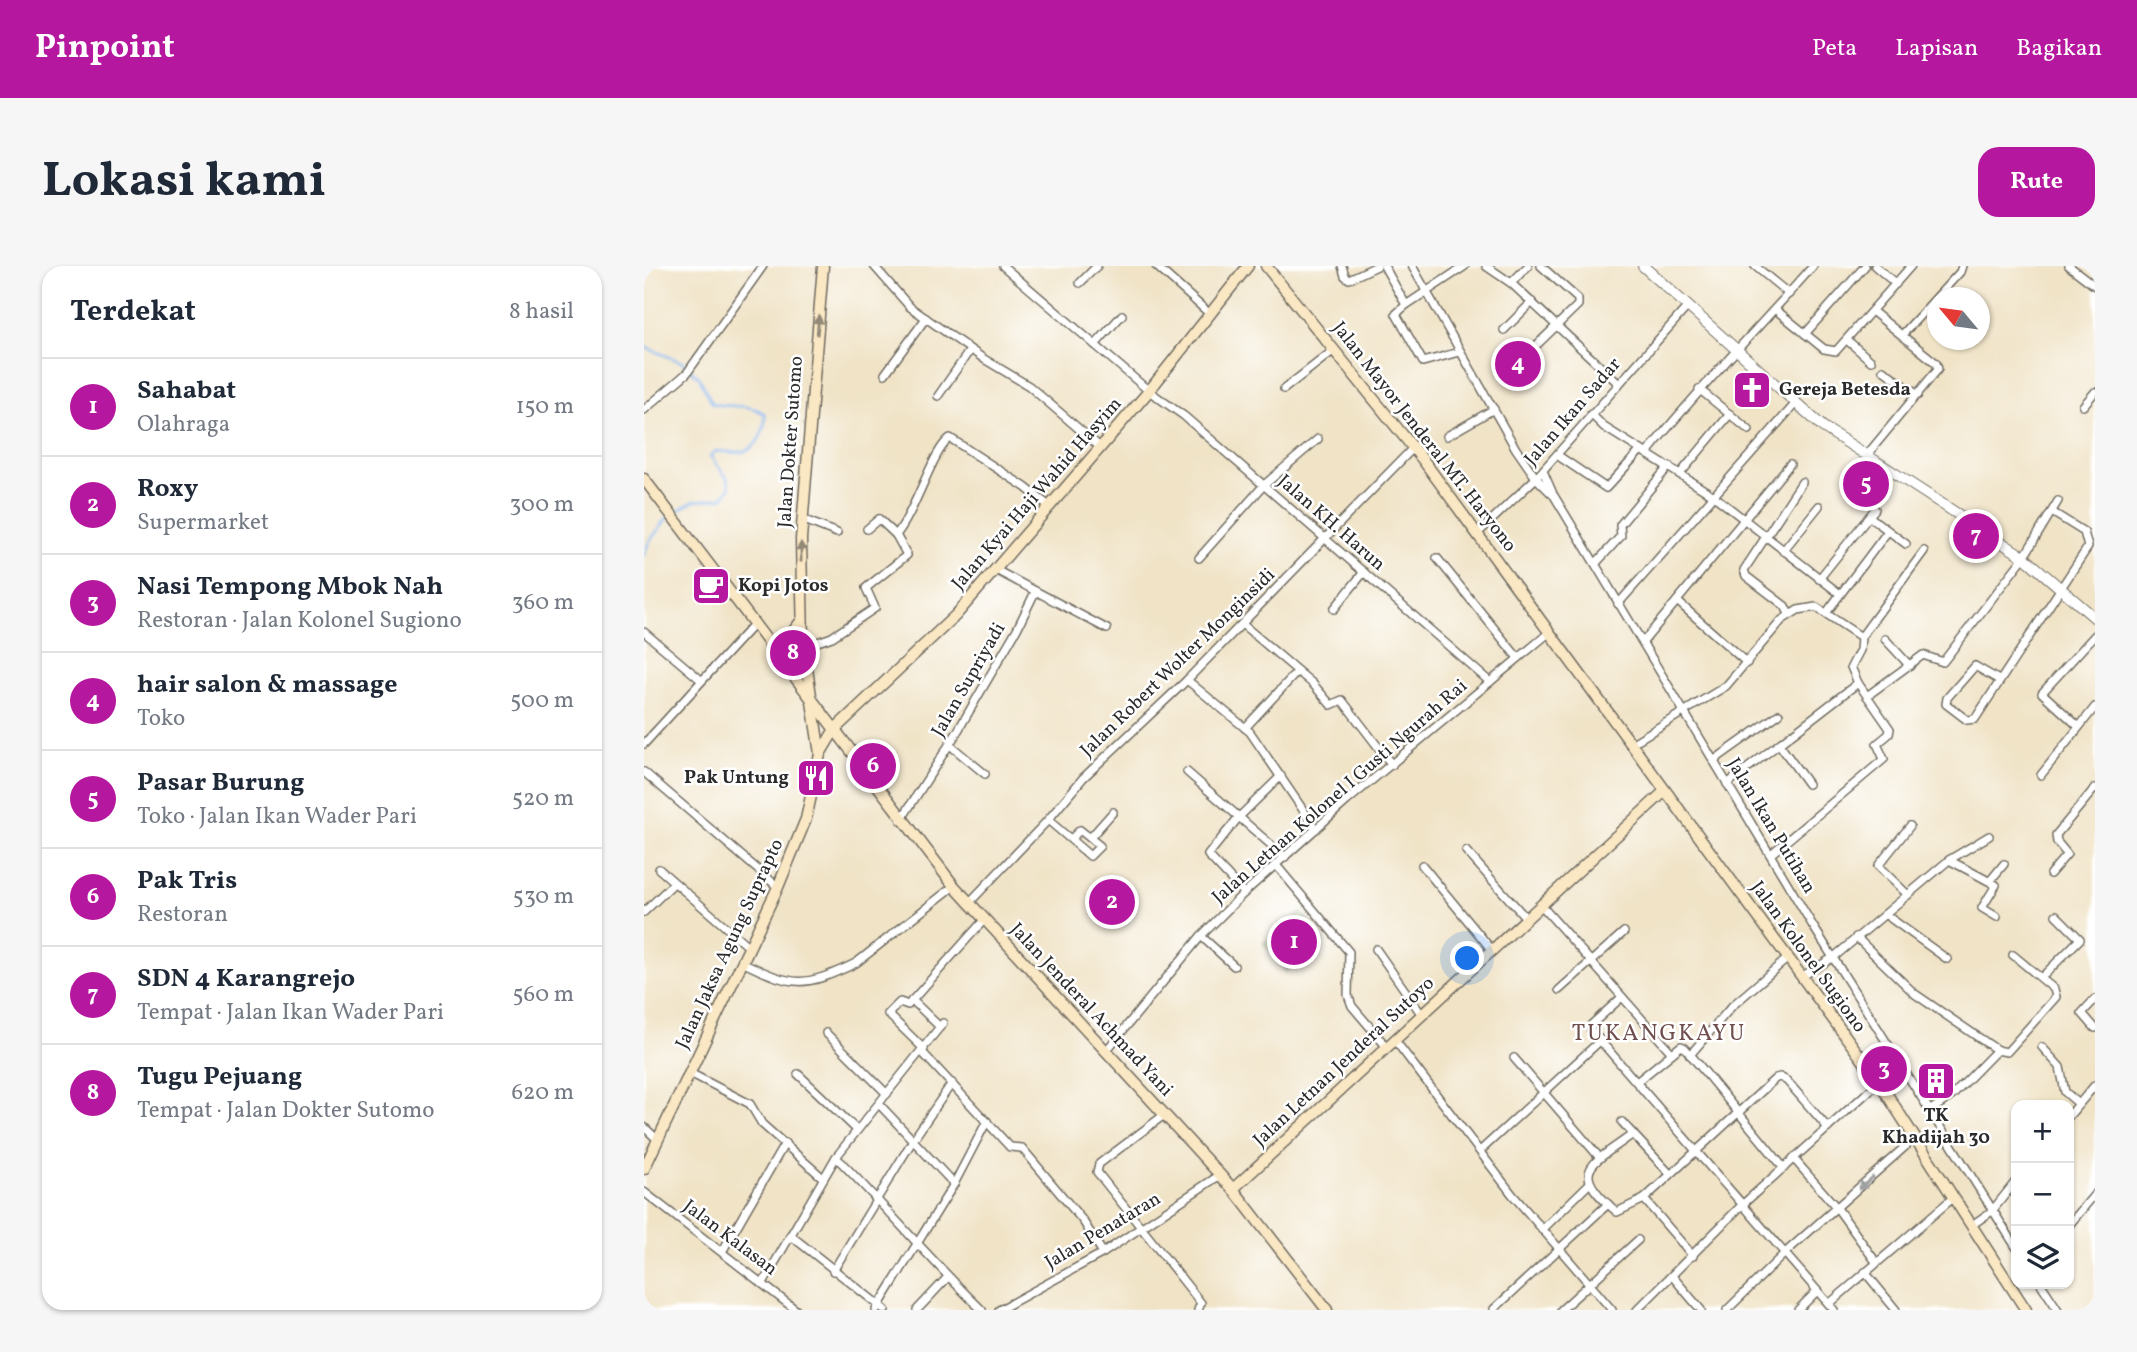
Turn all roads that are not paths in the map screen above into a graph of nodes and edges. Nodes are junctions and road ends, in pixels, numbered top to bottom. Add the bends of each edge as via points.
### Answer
1 (763, 266) edge
2 (822, 266) edge
3 (874, 266) edge
4 (1003, 266) edge
5 (1097, 266) edge
6 (1156, 266) edge
7 (1248, 266) edge
8 (1266, 266) edge
9 (1342, 266) edge
10 (1377, 266) edge
11 (1384, 266) edge
12 (1412, 266) edge
13 (1486, 266) edge
14 (1528, 266) edge
15 (1541, 266) edge
16 (1643, 266) edge
17 (1755, 266) edge
18 (1813, 266) edge
19 (1865, 266) edge
20 (1875, 266) edge
21 (1911, 266) edge
22 (1962, 266) edge
23 (2069, 266) edge
24 (1460, 270) edge
25 (1080, 283) dead end
26 (1511, 283) junction
27 (1896, 284) junction
28 (2095, 286) edge
29 (1428, 291) junction
30 (1788, 294) junction
31 (1532, 302) junction
32 (1406, 305) junction
33 (1688, 306) junction
34 (1776, 310) junction
35 (1872, 312) junction
36 (1122, 315) dead end
37 (1210, 315) junction
38 (926, 318) junction
39 (1558, 327) junction
40 (1504, 330) dead end
41 (1805, 334) junction
42 (1902, 335) junction
43 (1847, 340) junction
44 (1095, 345) junction
45 (970, 350) junction
46 (1334, 350) junction
47 (1737, 351) junction
48 (1459, 352) junction
49 (1871, 360) dead end
50 (1514, 367) dead end
51 (1883, 370) dead end
52 (885, 374) dead end
53 (1619, 384) junction
54 (1284, 389) dead end
55 (1699, 389) junction
56 (1149, 391) junction
57 (2095, 392) edge
58 (938, 396) dead end
59 (1918, 396) junction
60 (1796, 403) junction
61 (2083, 407) dead end
62 (1494, 408) junction
63 (644, 410) edge
64 (1591, 414) junction
65 (1730, 414) junction
66 (1749, 430) dead end
67 (1447, 436) dead end
68 (1318, 439) dead end
69 (1100, 447) junction
70 (1413, 448) junction
71 (1644, 452) junction
72 (1556, 455) junction
73 (1866, 456) junction
74 (1790, 464) dead end
75 (1669, 466) junction
76 (1543, 471) junction
77 (1680, 474) junction
78 (1536, 478) junction
79 (644, 479) edge
80 (1802, 482) dead end
81 (1264, 485) junction
82 (1553, 494) junction
83 (1714, 496) junction
84 (2058, 501) dead end
85 (1049, 506) junction
86 (1819, 506) dead end
87 (1875, 509) dead end
88 (2052, 512) junction
89 (1870, 517) junction
90 (803, 519) junction
91 (1743, 520) junction
92 (867, 529) dead end
93 (1888, 531) junction
94 (837, 533) dead end
95 (1478, 534) junction
96 (896, 535) junction
97 (1765, 536) junction
98 (1325, 539) junction
99 (1906, 544) dead end
100 (1783, 551) junction
101 (1924, 551) dead end
102 (2024, 557) junction
103 (1199, 558) dead end
104 (1437, 558) dead end
105 (1596, 563) junction
106 (994, 569) junction
107 (1364, 572) junction
108 (1819, 579) junction
109 (2063, 589) junction
110 (1035, 592) junction
111 (1840, 594) junction
112 (1677, 601) junction
113 (1618, 604) junction
114 (1334, 609) dead end
115 (1827, 612) junction
116 (1789, 614) junction
117 (2095, 618) edge
118 (802, 620) junction
119 (755, 623) junction
120 (1242, 624) junction
121 (1107, 629) dead end
122 (644, 632) edge
123 (1550, 632) junction
124 (2095, 635) edge
125 (1861, 637) junction
126 (1885, 639) dead end
127 (1643, 642) junction
128 (771, 643) junction
129 (803, 647) junction
130 (1518, 659) junction
131 (1746, 663) junction
132 (1910, 666) junction
133 (1297, 672) junction
134 (701, 680) junction
135 (1187, 680) junction
136 (1999, 680) junction
137 (1490, 682) junction
138 (1858, 683) junction
139 (1867, 696) junction
140 (813, 700) junction
141 (2095, 707) edge
142 (1683, 711) junction
143 (1779, 714) dead end
144 (2078, 726) junction
145 (1245, 728) junction
146 (835, 729) junction
147 (644, 744) edge
148 (1631, 744) junction
149 (1779, 744) junction
150 (950, 745) junction
151 (820, 754) junction
152 (1713, 761) junction
153 (1392, 765) junction
154 (644, 772) edge
155 (1187, 772) dead end
156 (985, 774) dead end
157 (2042, 775) dead end
158 (1281, 776) junction
159 (1727, 784) junction
160 (1808, 784) dead end
161 (2095, 788) edge
162 (1665, 791) junction
163 (1113, 812) dead end
164 (1238, 818) junction
165 (901, 820) junction
166 (1048, 820) junction
167 (1910, 826) dead end
168 (1316, 829) junction
169 (1989, 836) dead end
170 (1090, 838) junction
171 (1070, 839) junction
172 (1466, 851) dead end
173 (1771, 854) junction
174 (1285, 857) junction
175 (1949, 860) junction
176 (2004, 864) dead end
177 (1276, 865) junction
178 (1422, 865) dead end
179 (659, 869) dead end
180 (2050, 874) dead end
181 (1990, 881) junction
182 (674, 883) junction
183 (954, 886) junction
184 (778, 887) junction
185 (1244, 893) junction
186 (1908, 895) junction
187 (969, 903) junction
188 (1541, 905) junction
189 (644, 912) edge
190 (1886, 915) junction
191 (2056, 915) dead end
192 (1997, 917) dead end
193 (1526, 918) junction
194 (984, 920) junction
195 (1625, 932) dead end
196 (1201, 936) junction
197 (1856, 937) junction
198 (750, 948) junction
199 (1376, 949) dead end
200 (1492, 949) junction
201 (2013, 955) dead end
202 (1834, 957) junction
203 (1788, 958) junction
204 (1947, 959) dead end
205 (1591, 961) junction
206 (744, 963) junction
207 (1234, 966) dead end
208 (1801, 977) junction
209 (2042, 977) junction
210 (1559, 990) dead end
211 (1622, 997) junction
212 (2095, 999) edge
213 (912, 1000) junction
214 (1422, 1015) junction
215 (2095, 1028) edge
216 (826, 1033) dead end
217 (1601, 1040) junction
218 (1390, 1043) junction
219 (2042, 1047) dead end
220 (923, 1050) junction
221 (1997, 1050) junction
222 (1106, 1051) junction
223 (1671, 1052) junction
224 (1690, 1055) junction
225 (1514, 1058) dead end
226 (690, 1073) junction
227 (798, 1074) dead end
228 (1638, 1081) junction
229 (1879, 1082) junction
230 (952, 1083) junction
231 (2095, 1085) edge
232 (1545, 1090) junction
233 (887, 1094) junction
234 (879, 1104) junction
235 (2079, 1104) junction
236 (2074, 1110) edge
237 (1931, 1111) junction
238 (1737, 1113) junction
239 (1164, 1115) junction
240 (987, 1121) junction
241 (1622, 1122) dead end
242 (644, 1128) edge
243 (1828, 1128) junction
244 (856, 1130) junction
245 (1633, 1134) junction
246 (1916, 1137) junction
247 (658, 1140) junction
248 (913, 1140) junction
249 (785, 1143) junction
250 (1480, 1151) junction
251 (1696, 1151) junction
252 (836, 1157) junction
253 (1600, 1158) junction
254 (1794, 1158) junction
255 (1784, 1168) junction
256 (644, 1169) edge
257 (1670, 1174) junction
258 (1220, 1175) junction
259 (823, 1178) junction
260 (954, 1184) junction
261 (1589, 1184) junction
262 (2011, 1187) edge
263 (1233, 1189) junction
264 (644, 1192) edge
265 (2095, 1194) edge
266 (1954, 1197) junction
267 (876, 1198) junction
268 (1644, 1199) junction
269 (1608, 1204) junction
270 (1742, 1205) junction
271 (1837, 1208) junction
272 (1992, 1211) junction
273 (2074, 1219) edge
274 (1972, 1225) junction
275 (1142, 1229) junction
276 (1542, 1230) junction
277 (790, 1235) junction
278 (1639, 1240) dead end
279 (2011, 1240) edge
280 (917, 1241) junction
281 (1558, 1250) junction
282 (722, 1252) junction
283 (1786, 1252) junction
284 (1103, 1253) junction
285 (1693, 1256) junction
286 (1877, 1262) junction
287 (833, 1271) junction
288 (1866, 1272) junction
289 (1673, 1277) junction
290 (947, 1278) junction
291 (2011, 1279) edge
292 (763, 1283) junction
293 (1589, 1285) junction
294 (2016, 1289) edge
295 (2044, 1289) edge
296 (1817, 1291) junction
297 (1831, 1307) edge
298 (880, 1309) edge
299 (796, 1310) edge
300 (917, 1310) edge
301 (982, 1310) edge
302 (999, 1310) edge
303 (1198, 1310) edge
304 (1327, 1310) edge
305 (1494, 1310) edge
306 (1560, 1310) edge
307 (1612, 1310) edge
308 (1637, 1310) edge
309 (1701, 1310) edge
310 (1727, 1310) edge
311 (1798, 1310) edge
312 (1896, 1310) edge
313 (2026, 1310) edge
314 (2059, 1310) edge

1 - 63 street via 687,373
90 -> 2 main road, Jalan Dokter Sutomo
3 - 38 street via 910,307
4 - 44 street, Jalan KH. Harun
5 - 25 street
6 - 37 street
7 - 37 main road, Jalan Kyai Haji Wahid Hasyim
8 - 46 main road, Jalan Mayor Jenderal MT. Haryono
9 - 10 street via 1349,279
11 - 32 street
12 - 29 street
13 - 26 street
14 - 26 street
15 - 39 street via 1578,302
16 - 33 street
17 - 30 street
18 - 30 street
19 - 41 street
20 - 27 street
21 - 27 street
22 - 42 street
23 - 28 street
24 - 29 street
26 - 31 street
27 - 35 street
29 - 32 street
29 - 48 street
30 - 34 street
31 - 39 street
31 - 40 street
32 - 48 street via 1396,314 1423,362
33 - 47 street
33 - 53 street, Jalan Ikan Sadar
34 - 41 street
34 - 47 street
35 - 42 street
35 - 43 street
36 - 44 street
37 - 56 main road, Jalan Kyai Haji Wahid Hasyim
38 - 45 street
38 - 52 street
39 - 50 street
39 - 53 street
41 - 43 street via 1827,350 1836,351
42 - 59 street via 1938,366
43 - 49 street
44 - 56 street, Jalan KH. Harun
45 - 58 street
45 - 69 street via 1029,386
46 - 54 street
46 - 70 main road, Jalan Mayor Jenderal MT. Haryono
47 - 55 street
47 - 60 street
48 - 62 street
51 - 59 street
53 - 64 street, Jalan Ikan Sadar
55 - 65 street
55 - 71 street
56 - 69 main road, Jalan Kyai Haji Wahid Hasyim
56 - 81 street, Jalan KH. Harun
57 - 61 street
59 - 73 street
60 - 73 street
60 - 83 street
62 - 67 street
62 - 78 street
64 - 71 street
64 - 72 street, Jalan Ikan Sadar
65 - 66 street
65 - 77 street
68 - 81 street
69 - 85 main road, Jalan Kyai Haji Wahid Hasyim
70 - 95 main road, Jalan Mayor Jenderal MT. Haryono
70 - 98 street, Jalan Robert Wolter Monginsidi
71 - 72 street via 1605,488
71 - 75 street
72 - 76 street, Jalan Ikan Sadar
73 - 102 street
74 - 91 street
75 - 77 street
75 - 105 street via 1620,525 1621,536
76 - 78 street, Jalan Ikan Sadar
76 - 82 street
77 - 83 street
78 - 82 street
78 - 95 street, Jalan Ikan Sadar
79 - 119 main road, Jalan Jenderal Achmad Yani
80 - 97 street
81 - 98 street, Jalan KH. Harun
81 - 103 street
82 - 105 street, Jalan Ikan Putihan
83 - 91 street
83 - 113 street
84 - 88 street
85 - 96 street via 950,438 941,446 914,509
85 - 106 main road, Jalan Kyai Haji Wahid Hasyim
86 - 100 street
87 - 89 street
88 - 102 street
88 - 109 street via 2084,531 2088,539 2088,547
89 - 93 street
89 - 108 street
90 - 94 street
118 -> 90 main road, Jalan Dokter Sutomo
91 - 97 street
91 - 112 street
92 - 96 street via 879,519
93 - 99 street
93 - 111 street
95 - 123 main road, Jalan Mayor Jenderal MT. Haryono
96 - 129 street via 907,555 866,588 875,608 832,637
97 - 100 street
97 - 116 street via 1744,573
98 - 107 street, Jalan KH. Harun
98 - 120 street, Jalan Robert Wolter Monginsidi
100 - 108 street
101 - 125 street
102 - 109 street
102 - 132 street via 1943,662 1926,654
104 - 130 street
105 - 113 street, Jalan Ikan Putihan
106 - 110 street
106 - 146 main road, Jalan Kyai Haji Wahid Hasyim via 956,615
107 - 114 street
107 - 137 street, Jalan KH. Harun
108 - 111 street
109 - 117 street
109 - 136 street
110 - 121 street
110 - 150 street, Jalan Supriyadi
111 - 115 street
112 - 127 street
112 - 131 street
113 - 127 street, Jalan Ikan Putihan
115 - 116 street via 1806,607
115 - 125 street
116 - 131 street
118 - 128 main road via 787,639
118 - 129 main road, Jalan Dokter Sutomo
119 - 128 main road, Jalan Jenderal Achmad Yani
119 - 134 street
120 - 133 street
120 - 135 street, Jalan Robert Wolter Monginsidi
122 - 134 street
123 - 130 street, Jalan Letnan Kolonel I Gusti Ngurah Rai
123 - 148 main road, Jalan Kolonel Sugiono
124 - 144 street via 2042,693
125 - 138 street via 1851,667
126 - 132 street
127 - 142 street, Jalan Ikan Putihan
128 - 140 main road, Jalan Jenderal Achmad Yani
129 - 140 main road, Jalan Dokter Sutomo
130 - 137 street, Jalan Letnan Kolonel I Gusti Ngurah Rai
131 - 142 street via 1726,686
132 - 139 street
133 - 145 street
133 - 153 street via 1331,705 1342,700
134 - 147 street
135 - 145 street
135 - 166 street, Jalan Robert Wolter Monginsidi via 1083,778
136 - 136 street via 1975,666 1946,704 1972,721
137 - 153 street, Jalan Letnan Kolonel I Gusti Ngurah Rai
138 - 139 street
138 - 149 street
139 - 173 street via 1890,731 1877,744 1884,759
140 - 146 main road, Jalan Jenderal Achmad Yani
140 - 151 main road, Jalan Dokter Sutomo
141 - 144 street
142 - 148 street
142 - 152 street, Jalan Ikan Putihan
143 - 152 street
144 - 157 street
145 - 158 street
146 - 151 main road, Jalan Jaksa Agung Suprapto
146 - 165 main road, Jalan Jenderal Achmad Yani
148 - 162 main road, Jalan Kolonel Sugiono
149 - 159 street
149 - 160 street
150 - 156 street
150 - 165 street, Jalan Supriyadi
151 - 184 main road, Jalan Jaksa Agung Suprapto via 806,819
152 - 159 street, Jalan Ikan Putihan
153 - 168 street, Jalan Letnan Kolonel I Gusti Ngurah Rai
154 - 184 street
155 - 164 street
158 - 164 street
158 - 168 street
159 - 173 street, Jalan Ikan Putihan
161 - 180 street via 2056,835 2067,854
162 - 188 main road, Jalan Letnan Jenderal Sutoyo
162 - 203 main road, Jalan Kolonel Sugiono
163 - 170 street
164 - 174 street
164 - 185 street via 1208,855
165 - 183 main road, Jalan Jenderal Achmad Yani
166 - 171 street
166 - 187 street, Jalan Robert Wolter Monginsidi
167 - 186 street via 1878,866
168 - 174 street, Jalan Letnan Kolonel I Gusti Ngurah Rai
169 - 175 street
170 - 171 street via 1080,830
170 - 171 street via 1100,846 1090,856
172 - 193 street
173 - 202 street, Jalan Ikan Putihan
174 - 177 street, Jalan Letnan Kolonel I Gusti Ngurah Rai
175 - 181 street
175 - 186 street
176 - 181 street
177 - 185 street, Jalan Letnan Kolonel I Gusti Ngurah Rai
177 - 218 street via 1349,952 1352,1006
178 - 200 street
179 - 182 street
181 - 192 street via 1995,887 1982,908
182 - 189 street
182 - 198 street
183 - 187 main road, Jalan Jenderal Achmad Yani
183 - 206 street via 838,972 795,982 779,980
184 - 198 main road, Jalan Jaksa Agung Suprapto
185 - 196 street, Jalan Letnan Kolonel I Gusti Ngurah Rai
186 - 190 street
187 - 194 main road, Jalan Jenderal Achmad Yani
188 - 193 main road, Jalan Letnan Jenderal Sutoyo
188 - 205 street
190 - 197 street
190 - 204 street
191 - 209 street via 2080,939
193 - 200 main road, Jalan Letnan Jenderal Sutoyo
194 - 213 street
194 - 222 main road, Jalan Jenderal Achmad Yani
195 - 205 street
196 - 207 street
196 - 222 street, Jalan Letnan Kolonel I Gusti Ngurah Rai
197 - 202 street
197 - 221 street via 1915,994
198 - 206 main road, Jalan Jaksa Agung Suprapto
199 - 214 street
200 - 214 main road, Jalan Letnan Jenderal Sutoyo
201 - 209 street
202 - 208 street
202 - 237 street, Jalan Ikan Putihan
203 - 208 main road, Jalan Kolonel Sugiono
203 - 224 street via 1732,1006
205 - 210 street
205 - 211 street
206 - 226 main road, Jalan Jaksa Agung Suprapto
208 - 229 main road, Jalan Kolonel Sugiono
209 - 221 street via 2056,997 2007,1052
211 - 217 street via 1591,1025
211 - 223 street
212 - 215 street via 2082,1013
213 - 220 street via 942,1025
213 - 220 street via 907,1006 900,1002 888,1015
214 - 218 main road, Jalan Letnan Jenderal Sutoyo
216 - 233 street
217 - 228 street
217 - 232 street
218 - 250 street
218 - 263 main road, Jalan Letnan Jenderal Sutoyo
219 - 235 street via 2060,1067 2065,1092
220 - 230 street
220 - 233 street
221 - 237 street
222 - 239 main road, Jalan Jenderal Achmad Yani
223 - 224 street via 1681,1046
223 - 228 street
224 - 238 street
225 - 232 street
226 - 247 main road, Jalan Jaksa Agung Suprapto
226 - 249 street via 750,1104 762,1124
227 - 244 street
228 - 251 street
229 - 243 street
229 - 246 main road, Jalan Kolonel Sugiono
230 - 240 street
230 - 248 street
231 - 235 street
232 - 250 street
232 - 253 street
233 - 234 street
234 - 244 street
234 - 248 street
235 - 236 street
237 - 272 street, Jalan Ikan Putihan
238 - 243 street via 1780,1077
238 - 251 street
238 - 255 street
239 - 258 main road, Jalan Jenderal Achmad Yani
239 - 275 street via 1097,1168
240 - 260 street
240 - 284 street via 1010,1147 1022,1148 1083,1221
241 - 245 street
242 - 247 street
243 - 254 street
244 - 252 street
245 - 253 street
245 - 257 street
246 - 266 main road, Jalan Kolonel Sugiono
246 -> 271 street
247 - 256 main road, Jalan Jaksa Agung Suprapto
248 - 260 street
248 - 267 street
249 - 259 street
249 - 282 street
250 - 276 street
251 - 257 street
251 - 270 street
252 - 259 street
252 - 267 street
253 - 261 street via 1587,1174
254 - 255 street
254 - 271 street
255 - 270 street
257 - 268 street
258 - 263 main road, Jalan Jenderal Achmad Yani
258 - 275 street, Jalan Penataran
259 - 277 street
260 - 280 street
261 - 269 street
261 - 276 street
262 - 272 street
263 - 304 main road, Jalan Jenderal Achmad Yani
264 - 282 street, Jalan Kalasan
265 - 273 street
266 - 274 main road, Jalan Kolonel Sugiono
266 - 286 street
267 - 280 street
267 - 287 street
268 - 269 street via 1619,1213
268 - 285 street
269 - 281 street
270 - 283 street
270 - 285 street
271 - 283 street
271 - 286 street
272 - 274 street
272 - 279 street, Jalan Ikan Putihan
274 - 291 main road, Jalan Kolonel Sugiono
275 - 284 street, Jalan Penataran
275 - 303 street via 1201,1303
276 - 281 street
277 - 287 street
277 - 292 street
278 - 293 street
280 - 290 street
280 - 298 street
281 - 293 street
281 - 305 street
282 - 292 street, Jalan Kalasan
283 - 296 street
283 - 310 street
284 - 302 street, Jalan Penataran
285 - 289 street
286 - 288 street
287 - 298 street
288 - 297 street
288 - 312 street
289 - 308 street
289 - 309 street
290 - 300 street
290 - 301 street
292 - 299 street, Jalan Kalasan
293 - 306 street
293 - 307 street
294 - 313 main road, Jalan Kolonel Sugiono
295 - 314 street
296 - 297 street
296 - 311 street

